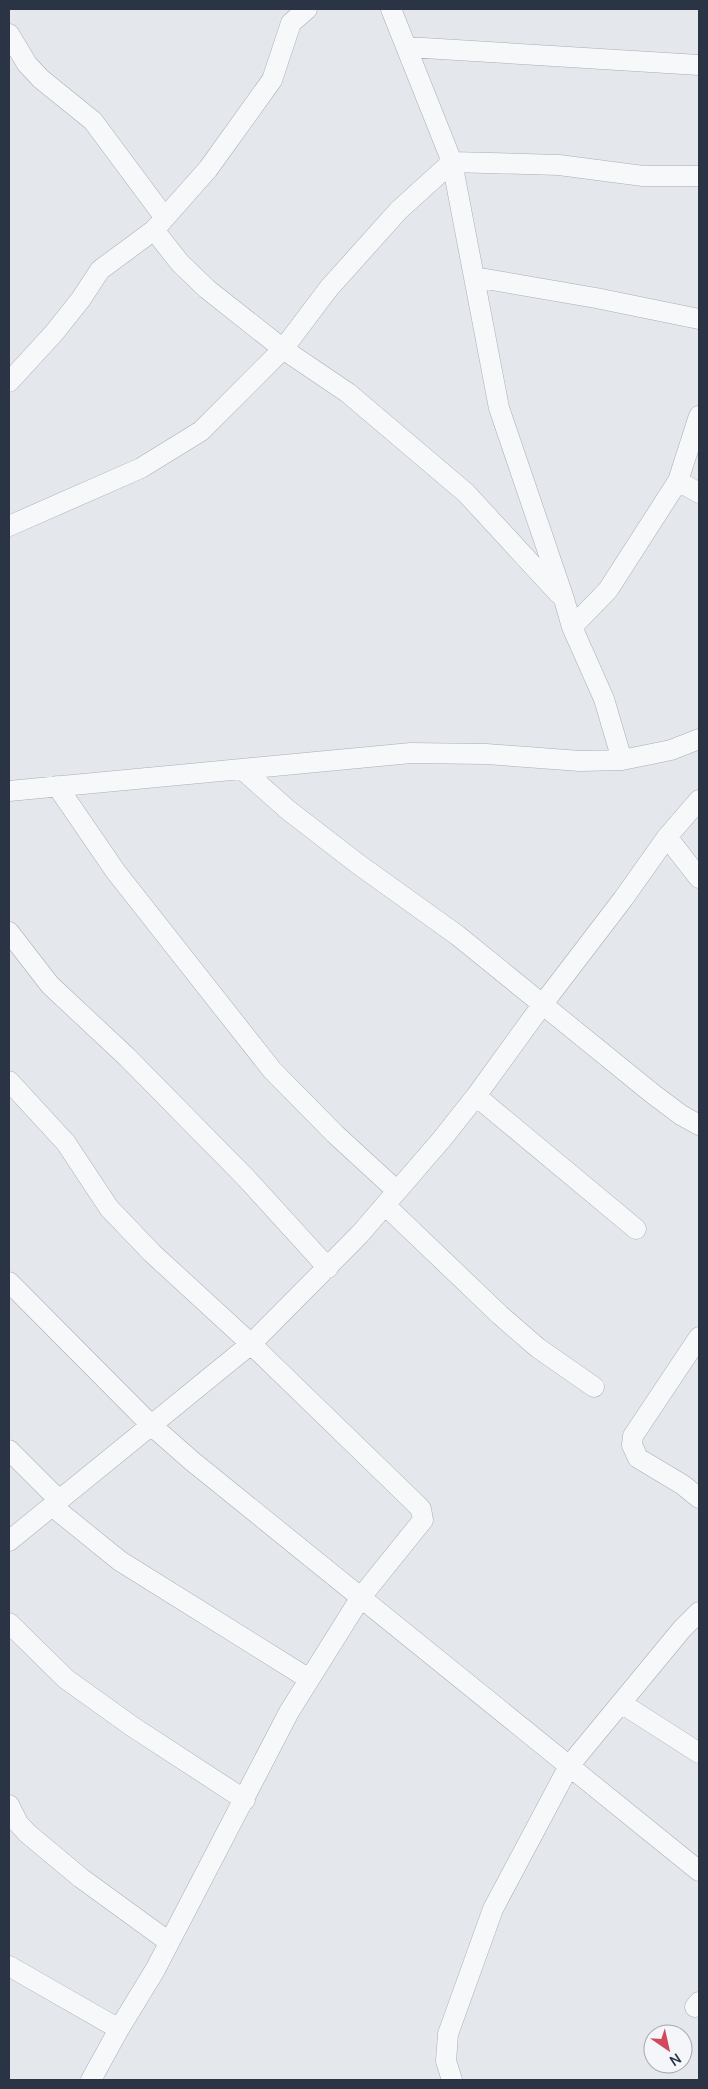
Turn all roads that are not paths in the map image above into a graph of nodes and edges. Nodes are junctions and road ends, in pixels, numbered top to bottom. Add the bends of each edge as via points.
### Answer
1 (307, 9) edge
2 (391, 9) edge
3 (9, 34) edge
4 (407, 48) junction
5 (699, 65) edge
6 (452, 162) junction
7 (699, 176) edge
8 (160, 224) junction
9 (474, 277) junction
10 (699, 319) edge
11 (283, 349) junction
12 (9, 382) edge
13 (699, 416) edge
14 (678, 482) junction
15 (699, 493) edge
16 (9, 526) edge
17 (564, 599) junction
18 (572, 627) junction
19 (699, 738) edge
20 (622, 760) junction
21 (243, 770) junction
22 (58, 786) junction
23 (9, 791) edge
24 (699, 800) edge
25 (667, 837) junction
26 (699, 878) edge
27 (9, 932) edge
28 (542, 1005) junction
29 (9, 1081) edge
30 (476, 1096) junction
31 (699, 1125) edge
32 (391, 1198) junction
33 (636, 1229) dead end
34 (328, 1268) junction
35 (9, 1282) edge
36 (699, 1337) edge
37 (251, 1344) junction
38 (594, 1387) dead end
39 (151, 1425) junction
40 (9, 1450) edge
41 (699, 1498) edge
42 (56, 1503) junction
43 (9, 1541) edge
44 (361, 1597) junction
45 (699, 1612) edge
46 (9, 1623) edge
47 (309, 1679) junction
48 (621, 1703) junction
49 (699, 1753) edge
50 (569, 1766) junction
51 (245, 1800) junction
52 (9, 1805) edge
53 (699, 1871) edge
54 (169, 1942) junction
55 (9, 1966) edge
56 (119, 2029) junction
57 (91, 2080) edge
58 (452, 2080) edge

1 - 8 street via 291,23 272,80 208,169
2 - 4 street
3 - 8 street via 40,79 93,121
4 - 5 street
4 - 6 street
6 - 7 street via 559,165 643,176
6 - 9 street
6 - 11 street via 398,210 329,288
8 - 11 street via 180,263 207,289
8 - 12 street via 100,270 54,333
9 - 10 street
9 - 17 street via 498,408
11 - 16 street via 201,432 141,468
11 - 17 street via 348,394 466,492
13 - 14 street
14 - 15 street
14 - 18 street via 608,590
17 - 18 street
18 - 20 street via 604,698
19 - 20 street via 672,750
20 - 21 street via 580,762 486,754 411,754
21 - 22 street
21 - 28 street via 288,810 457,935
22 - 23 street
22 - 32 street via 116,872 272,1070 335,1134
24 - 25 street
25 - 26 street
25 - 28 street
27 - 34 street via 50,985 247,1179
28 - 30 street
28 - 31 street via 660,1099
29 - 37 street via 66,1144 109,1208 152,1253
30 - 32 street
30 - 33 street
32 - 34 street
32 - 38 street via 500,1315 538,1348
34 - 37 street
35 - 39 street
36 - 41 street via 633,1436 632,1445 638,1458
37 - 39 street
37 - 44 street via 421,1509 423,1520
39 - 42 street
39 - 44 street
40 - 42 street
42 - 43 street
42 - 47 street via 120,1561
44 - 47 street
44 - 50 street
45 - 48 street
46 - 51 street via 66,1679
47 - 51 street
48 - 49 street
48 - 50 street
50 - 53 street
50 - 58 street via 493,1909 448,2034 446,2061
51 - 54 street
52 - 54 street via 27,1833 80,1878
54 - 56 street
55 - 56 street
56 - 57 street

